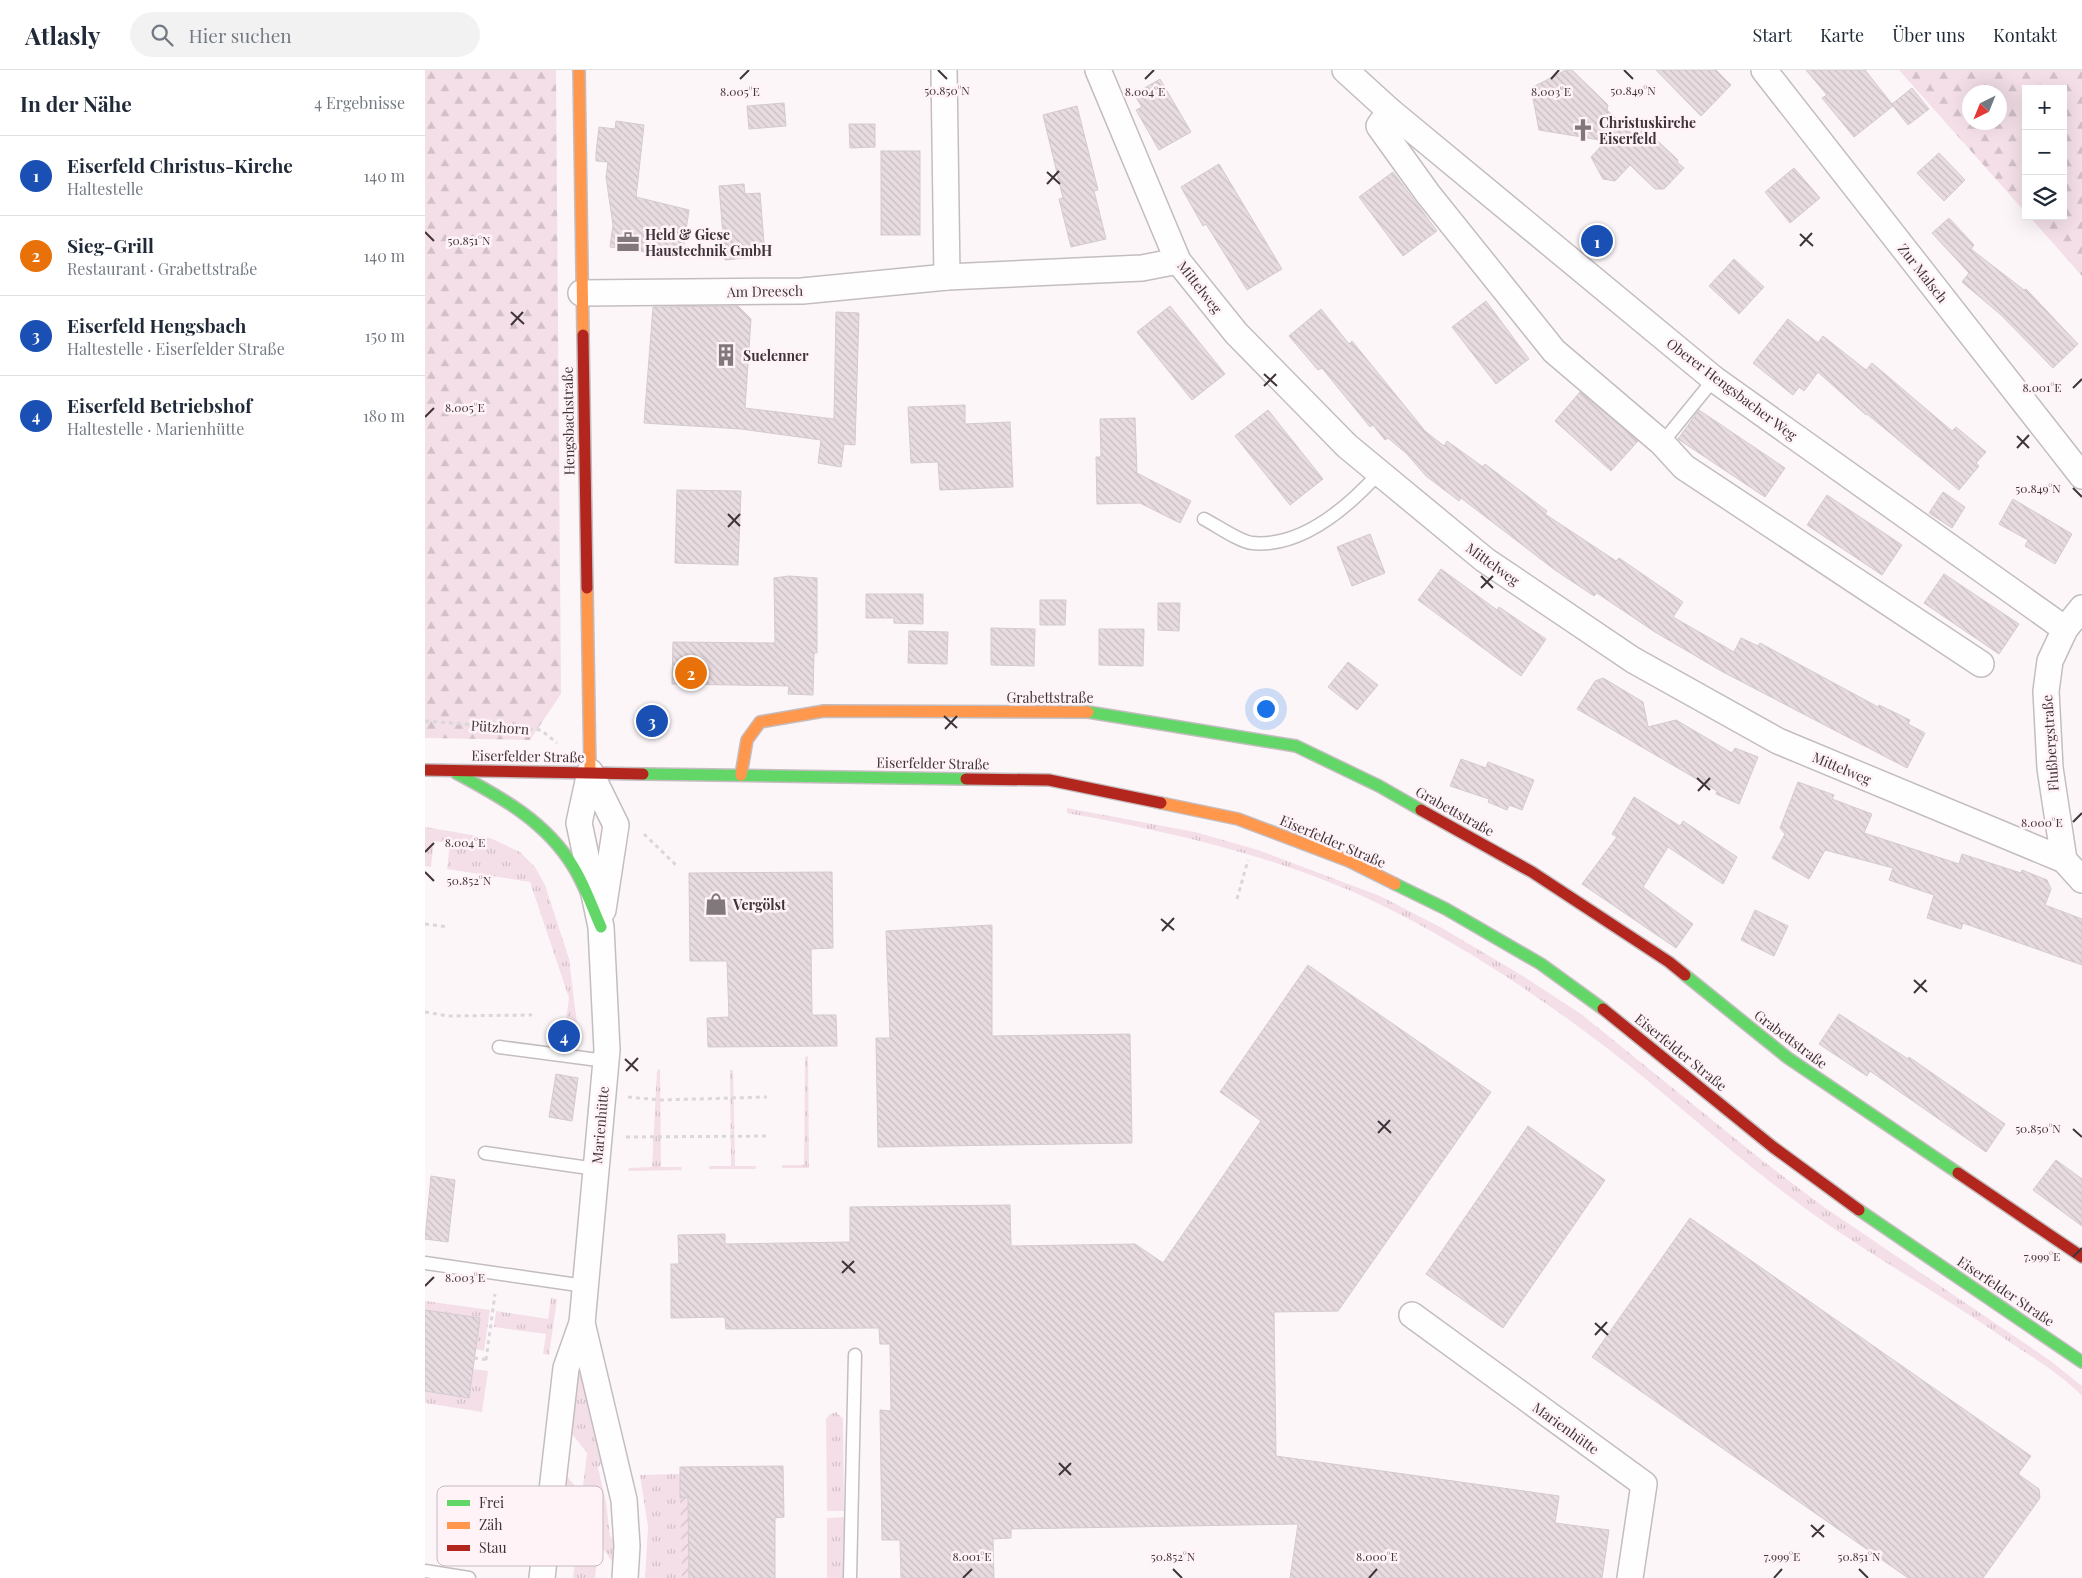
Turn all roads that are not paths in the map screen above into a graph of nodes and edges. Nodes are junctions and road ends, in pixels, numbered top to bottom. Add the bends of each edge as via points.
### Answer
1 (579, 70) edge
2 (944, 70) edge
3 (1097, 70) edge
4 (1345, 70) edge
5 (1764, 70) edge
6 (1390, 111) junction
7 (1178, 261) junction
8 (947, 277) junction
9 (581, 293) junction
10 (1713, 379) junction
11 (1662, 443) junction
12 (1379, 473) junction
13 (2082, 476) edge
14 (1204, 519) dead end
15 (2082, 608) edge
16 (2065, 629) junction
17 (1981, 664) dead end
18 (425, 770) edge
19 (451, 770) junction
20 (590, 772) junction
21 (741, 775) junction
22 (2064, 860) junction
23 (2082, 880) edge
24 (601, 927) junction
25 (499, 1047) dead end
26 (606, 1061) junction
27 (485, 1153) dead end
28 (596, 1169) junction
29 (2082, 1257) edge
30 (425, 1263) edge
31 (585, 1286) junction
32 (1412, 1315) dead end
33 (582, 1323) junction
34 (855, 1355) dead end
35 (2082, 1362) edge
36 (553, 1486) edge
37 (425, 1571) edge
38 (469, 1578) edge
39 (625, 1578) edge
40 (850, 1578) edge
41 (1630, 1578) edge

1 - 9 street, Hengsbachstraße
2 - 8 street
3 - 7 street, Mittelweg
4 - 6 street, Oberer Hengsbacher Weg
5 - 13 street, Zur Malsch
6 - 10 street, Oberer Hengsbacher Weg
6 - 11 street via 1379,126 1428,194 1554,350
7 - 8 street, Am Dreesch via 1142,268
7 - 12 street, Mittelweg via 1236,333 1347,446
8 - 9 street, Am Dreesch via 802,291
9 - 20 street, Hengsbachstraße
10 - 11 lane
10 - 16 street, Oberer Hengsbacher Weg
11 - 17 street via 1684,467
12 - 14 lane via 1363,491 1317,526 1285,542 1251,543
12 - 22 street, Mittelweg via 1485,560 1633,660 1778,741
15 - 16 street, Flußbergstraße
16 - 22 street, Flußbergstraße via 2050,661 2045,691 2050,768
18 - 19 street, Eiserfelder Straße
19 - 20 street, Eiserfelder Straße
19 - 24 street via 503,797 547,831 571,862
20 - 21 street, Eiserfelder Straße
20 - 24 street, Marienhütte via 579,823
20 - 24 street, Marienhütte via 616,825
21 - 29 street, Grabettstraße via 747,740 760,722 824,711 1098,712 1296,746 1379,786 1532,872 1669,962 1788,1058
21 - 35 street, Eiserfelder Straße via 1049,780 1238,819 1349,860 1446,909 1541,964 1621,1022 1773,1148 1830,1190
22 - 23 street
24 - 26 street, Marienhütte
25 - 26 lane
26 - 28 street, Marienhütte
27 - 28 lane
28 - 31 street, Marienhütte
30 - 31 lane
31 - 33 street, Marienhütte
32 - 41 street, Marienhütte via 1644,1484
33 - 36 street, Marienhütte via 566,1368
33 - 39 street, Marienhütte via 622,1493 627,1546
34 - 40 lane
37 - 38 lane

